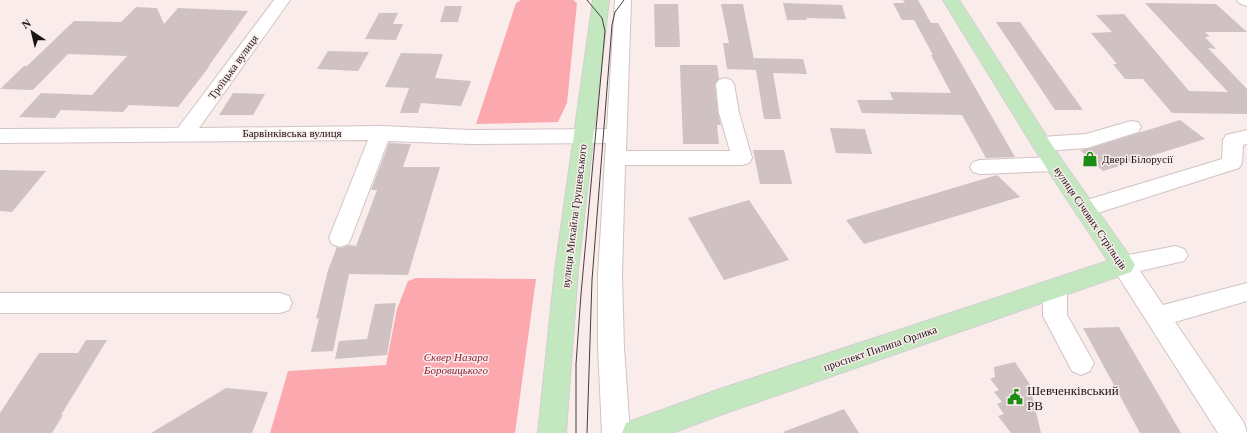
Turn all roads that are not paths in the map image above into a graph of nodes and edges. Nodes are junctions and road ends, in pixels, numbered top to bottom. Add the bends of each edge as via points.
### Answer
1 (282, 0) edge
2 (601, 0) edge
3 (623, 0) edge
4 (951, 0) edge
5 (725, 84) dead end
6 (1131, 126) dead end
7 (185, 133) junction
8 (381, 133) junction
9 (0, 136) edge
10 (584, 136) junction
11 (1247, 137) edge
12 (1042, 144) junction
13 (616, 147) junction
14 (1240, 160) edge
15 (1054, 164) junction
16 (980, 167) dead end
17 (1085, 209) junction
18 (340, 238) dead end
19 (1176, 255) dead end
20 (1123, 265) junction
21 (1054, 289) junction
22 (1245, 292) dead end
23 (0, 303) edge
24 (280, 303) dead end
25 (1157, 317) junction
26 (1081, 363) dead end
27 (552, 433) edge
28 (616, 433) edge
29 (636, 433) edge
30 (1234, 433) edge

1 - 7 street, Троїцька вулиця
2 - 10 main road, вулиця Михайла Грушевського
3 - 13 street
4 - 12 main road, вулиця Січових Стрільців
5 - 13 street, Барвінківська вулиця via 729,113 742,158
6 - 12 street via 1087,141
7 - 8 street, Барвінківська вулиця
7 - 9 street, Барвінківська вулиця
8 - 10 street, Барвінківська вулиця via 471,137
8 - 18 street
10 - 13 street, Барвінківська вулиця
10 - 27 main road, вулиця Михайла Грушевського via 555,378
11 - 14 street via 1233,140
12 - 15 main road, вулиця Січових Стрільців
13 - 28 street via 610,275
14 - 17 street
15 - 16 street
15 - 17 main road, вулиця Січових Стрільців
17 - 20 main road, вулиця Січових Стрільців
19 - 20 street
20 - 21 main road, проспект Пилипа Орлика
20 - 25 street, вулиця Січових Стрільців
21 - 26 street via 1055,316
21 - 29 main road, проспект Пилипа Орлика
22 - 25 street
23 - 24 street
25 - 30 street, вулиця Січових Стрільців

